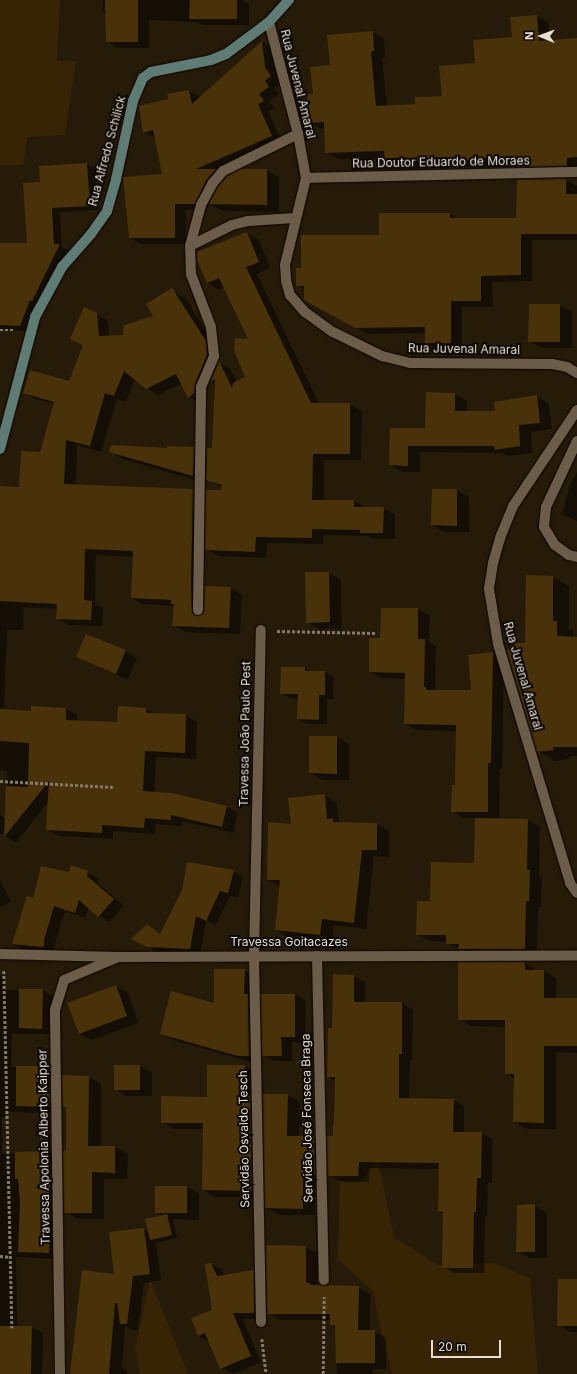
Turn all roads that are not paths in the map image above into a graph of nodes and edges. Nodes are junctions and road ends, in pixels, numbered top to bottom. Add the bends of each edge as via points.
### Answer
1 (289, 0) edge
2 (269, 22) junction
3 (298, 134) junction
4 (577, 172) edge
5 (306, 178) junction
6 (295, 218) junction
7 (190, 246) junction
8 (577, 373) edge
9 (577, 410) edge
10 (577, 441) edge
11 (0, 449) edge
12 (577, 557) edge
13 (198, 610) dead end
14 (261, 630) road end
15 (577, 893) edge
16 (2, 954) edge
17 (254, 955) junction
18 (577, 955) edge
19 (317, 956) junction
20 (118, 957) junction
21 (324, 1280) road end
22 (261, 1322) road end
23 (60, 1374) edge

1 - 2 street, Rua Alfredo Schilick
2 - 3 street, Rua Juvenal Amaral
2 - 11 street, Rua Alfredo Schilick via 226,54 211,60 151,72 143,78 133,101 116,179 106,211 91,234 62,267 35,317
3 - 5 street, Rua Juvenal Amaral
3 - 7 street via 223,171 212,184 201,205
4 - 5 street, Rua Doutor Eduardo de Moraes
5 - 6 street, Rua Juvenal Amaral
6 - 7 street via 248,221 225,228
6 - 8 street, Rua Juvenal Amaral via 285,265 290,295 305,312 333,332 382,356 410,362 552,364 567,367
7 - 13 street via 191,274 211,327 214,356 201,387
9 - 15 street, Rua Juvenal Amaral via 513,506 501,535 489,589 498,644 570,882
10 - 12 street via 546,507 544,527 555,545 569,555
14 - 17 street, Travessa João Paulo Pest
16 - 20 street, Travessa Goitacazes
17 - 19 street, Travessa Goitacazes
17 - 20 street, Travessa Goitacazes
17 - 22 street, Servidão Osvaldo Tesch
18 - 19 street, Travessa Goitacazes
19 - 21 street, Servidão José Fonseca Braga
20 - 23 street, Travessa Apolonia Alberto Kaipper via 64,980 55,1010

